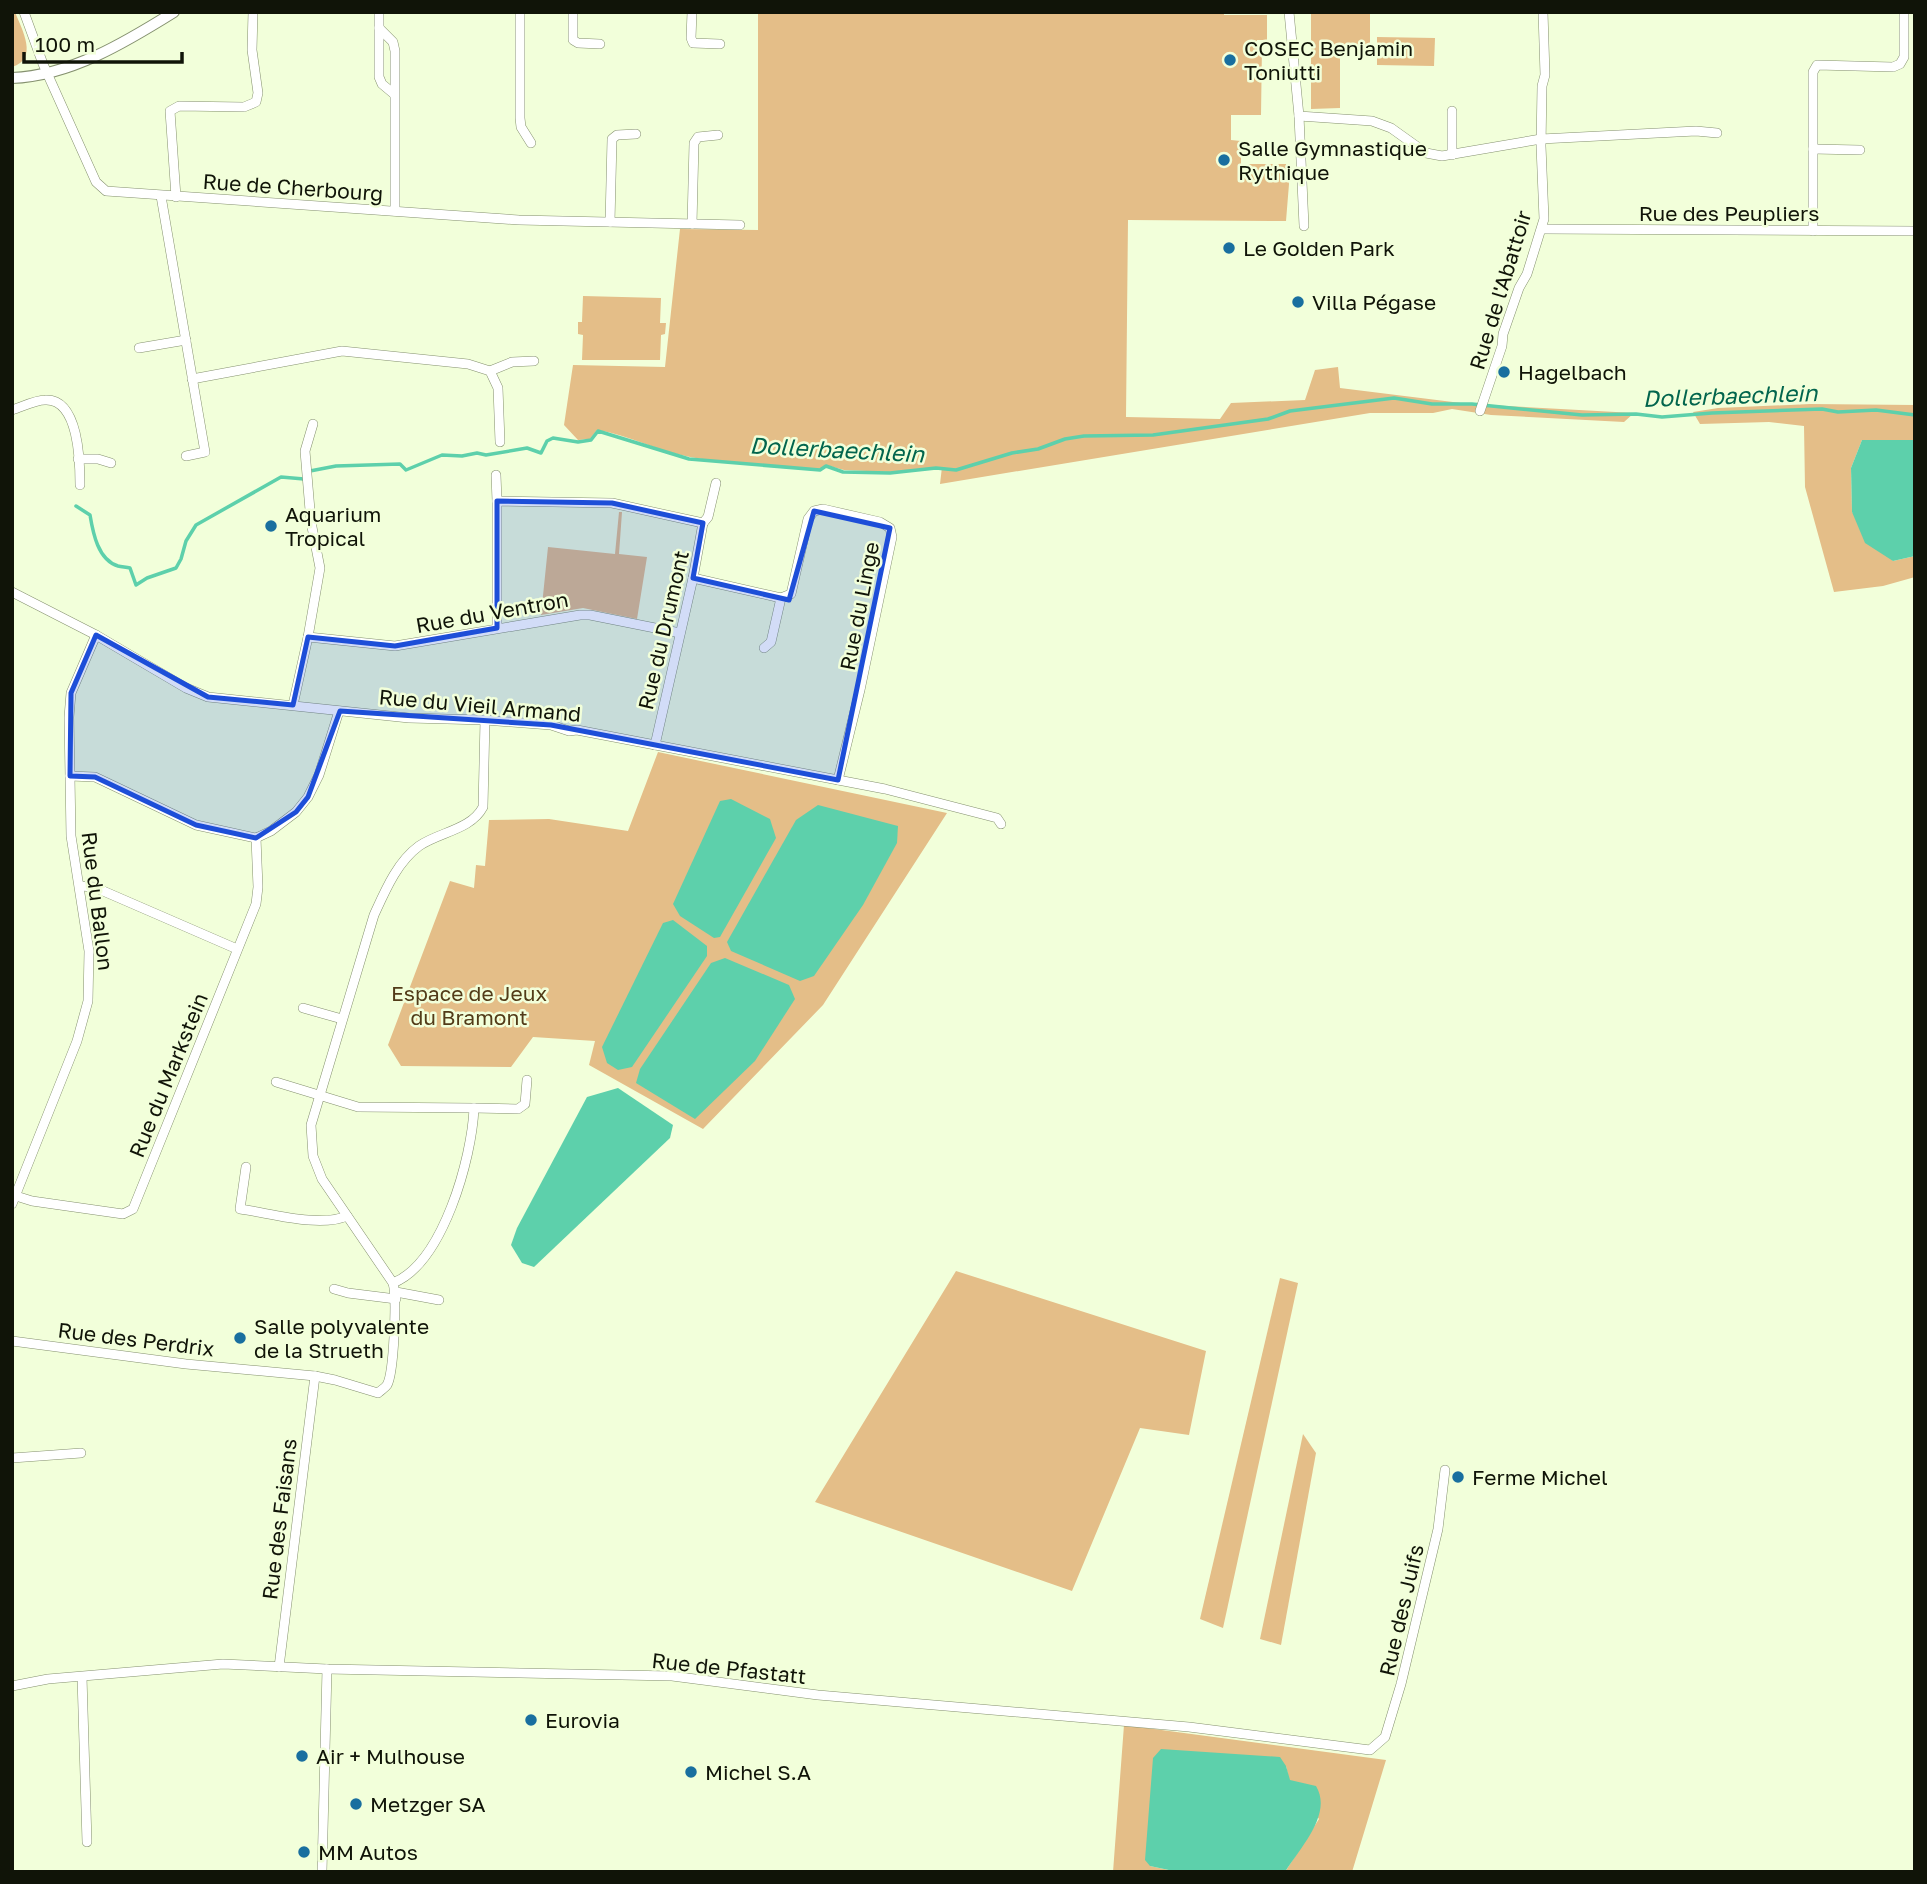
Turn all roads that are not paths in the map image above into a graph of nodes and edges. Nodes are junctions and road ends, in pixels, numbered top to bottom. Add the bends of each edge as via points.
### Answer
1 (24, 12) edge
2 (174, 12) edge
3 (253, 12) edge
4 (379, 12) edge
5 (520, 12) edge
6 (573, 12) edge
7 (692, 12) edge
8 (1289, 12) edge
9 (1543, 12) edge
10 (1904, 12) edge
11 (379, 27) junction
12 (600, 44) dead end
13 (720, 44) dead end
14 (47, 73) junction
15 (12, 78) edge
16 (394, 94) junction
17 (1452, 111) dead end
18 (1299, 116) junction
19 (1717, 133) dead end
20 (636, 134) dead end
21 (718, 135) dead end
22 (1541, 139) junction
23 (531, 143) dead end
24 (1813, 149) junction
25 (1860, 149) dead end
26 (1452, 155) junction
27 (161, 196) junction
28 (176, 197) junction
29 (395, 211) junction
30 (611, 222) junction
31 (692, 224) junction
32 (740, 225) dead end
33 (1304, 226) dead end
34 (1542, 229) junction
35 (1813, 231) junction
36 (1915, 231) edge
37 (186, 340) junction
38 (139, 348) dead end
39 (534, 361) dead end
40 (490, 371) junction
41 (192, 379) junction
42 (12, 410) edge
43 (1480, 411) dead end
44 (313, 424) dead end
45 (500, 442) dead end
46 (186, 456) dead end
47 (79, 458) junction
48 (111, 463) dead end
49 (496, 475) dead end
50 (716, 483) dead end
51 (80, 485) dead end
52 (497, 502) junction
53 (703, 523) junction
54 (693, 578) junction
55 (12, 592) edge
56 (781, 598) junction
57 (496, 628) junction
58 (680, 633) junction
59 (96, 635) junction
60 (308, 636) junction
61 (764, 648) dead end
62 (293, 705) junction
63 (339, 711) junction
64 (485, 720) junction
65 (655, 745) junction
66 (70, 776) junction
67 (838, 780) junction
68 (1001, 824) dead end
69 (256, 838) junction
70 (80, 886) junction
71 (237, 949) junction
72 (303, 1008) dead end
73 (342, 1019) junction
74 (527, 1080) dead end
75 (276, 1082) dead end
76 (318, 1095) junction
77 (474, 1108) junction
78 (246, 1167) dead end
79 (14, 1200) edge
80 (347, 1216) junction
81 (334, 1289) dead end
82 (395, 1291) junction
83 (439, 1300) dead end
84 (12, 1341) edge
85 (315, 1376) junction
86 (81, 1453) dead end
87 (12, 1458) edge
88 (1445, 1470) dead end
89 (279, 1667) junction
90 (327, 1669) junction
91 (82, 1677) junction
92 (12, 1686) edge
93 (1370, 1750) joint
94 (87, 1843) dead end
95 (322, 1872) edge

1 - 14 street
2 - 14 street via 89,58
3 - 28 street via 256,102 244,107 179,106 170,111
4 - 11 street
5 - 23 street via 520,122
6 - 12 street via 573,40
7 - 13 street via 694,43
8 - 18 street
9 - 22 street, Rue de l'Abattoir
10 - 24 street via 1900,64 1817,65 1813,72
11 - 16 street via 394,46
11 - 16 street via 379,77
14 - 15 street
14 - 27 street, Rue de Cherbourg via 99,187 111,193
16 - 29 street
17 - 26 street
18 - 26 street via 1372,121 1391,128 1426,153
18 - 33 street
19 - 22 street
20 - 30 street via 612,139
21 - 31 street via 698,137 694,143
22 - 26 street
22 - 34 street, Rue de l'Abattoir
24 - 25 street
24 - 35 street
27 - 28 street, Rue de Cherbourg
27 - 37 street
28 - 29 street, Rue de Cherbourg
29 - 30 street, Rue de Cherbourg
30 - 31 street, Rue de Cherbourg
31 - 32 street, Rue de Cherbourg
34 - 35 street, Rue des Peupliers
34 - 43 street, Rue de l'Abattoir
35 - 36 street, Rue des Peupliers
37 - 38 street
37 - 41 street
39 - 40 street via 512,362
40 - 41 street via 468,364 342,351
40 - 45 street via 498,388
41 - 46 street via 205,452
42 - 47 street via 44,400 62,406 73,421
44 - 60 street via 305,452 320,568
47 - 48 street
47 - 51 street
49 - 52 street
50 - 53 street, Rue du Drumont
52 - 53 street via 612,503
52 - 57 street
53 - 54 street, Rue du Drumont
54 - 56 street
54 - 58 street, Rue du Drumont
55 - 59 street, Rue du Vieil Armand
56 - 61 street, Rue du Linge via 771,642
56 - 67 street, Rue du Linge via 791,594 808,519 814,512 823,509 890,528 892,537
57 - 58 street, Rue du Ventron via 590,615
57 - 60 street, Rue du Ventron via 395,646
58 - 65 street, Rue du Drumont
59 - 62 street, Rue du Vieil Armand via 208,697
59 - 66 street, Rue du Ballon via 71,693
60 - 62 street
62 - 63 street, Rue du Vieil Armand
63 - 64 street, Rue du Vieil Armand
63 - 69 street via 308,797 296,812
64 - 65 street, Rue du Vieil Armand via 551,725
64 - 73 street via 483,807 478,817 418,847 394,875 374,915
65 - 67 street, Rue du Vieil Armand
66 - 69 street via 95,777 196,825
66 - 70 street, Rue du Ballon via 71,836
67 - 68 street, Rue du Vieil Armand via 981,812 998,818
69 - 71 street, Rue du Markstein via 256,904
70 - 71 street via 94,887
70 - 79 street, Rue du Ballon via 89,951 88,1001 77,1041
71 - 79 street, Rue du Markstein via 132,1209 123,1213
72 - 73 street
73 - 76 street
74 - 77 street via 525,1104 518,1109
75 - 76 street
76 - 77 street via 358,1107
76 - 80 street via 311,1125 313,1156 322,1179
77 - 82 street via 461,1184 427,1253
78 - 80 street via 240,1209 315,1220
80 - 82 street
81 - 82 street via 348,1293
82 - 83 street
82 - 85 street, Rue des Perdrix via 388,1384 378,1393
84 - 85 street, Rue des Perdrix
85 - 89 street, Rue des Faisans
86 - 87 street
88 - 93 street, Rue des Juifs via 1438,1529 1401,1684 1385,1737
89 - 90 street, Rue de Pfastatt
89 - 91 street, Rue de Pfastatt via 223,1664
90 - 93 street, Rue de Pfastatt via 672,1676 902,1704 1189,1727
90 - 95 street
91 - 92 street, Rue de Pfastatt
91 - 94 street

